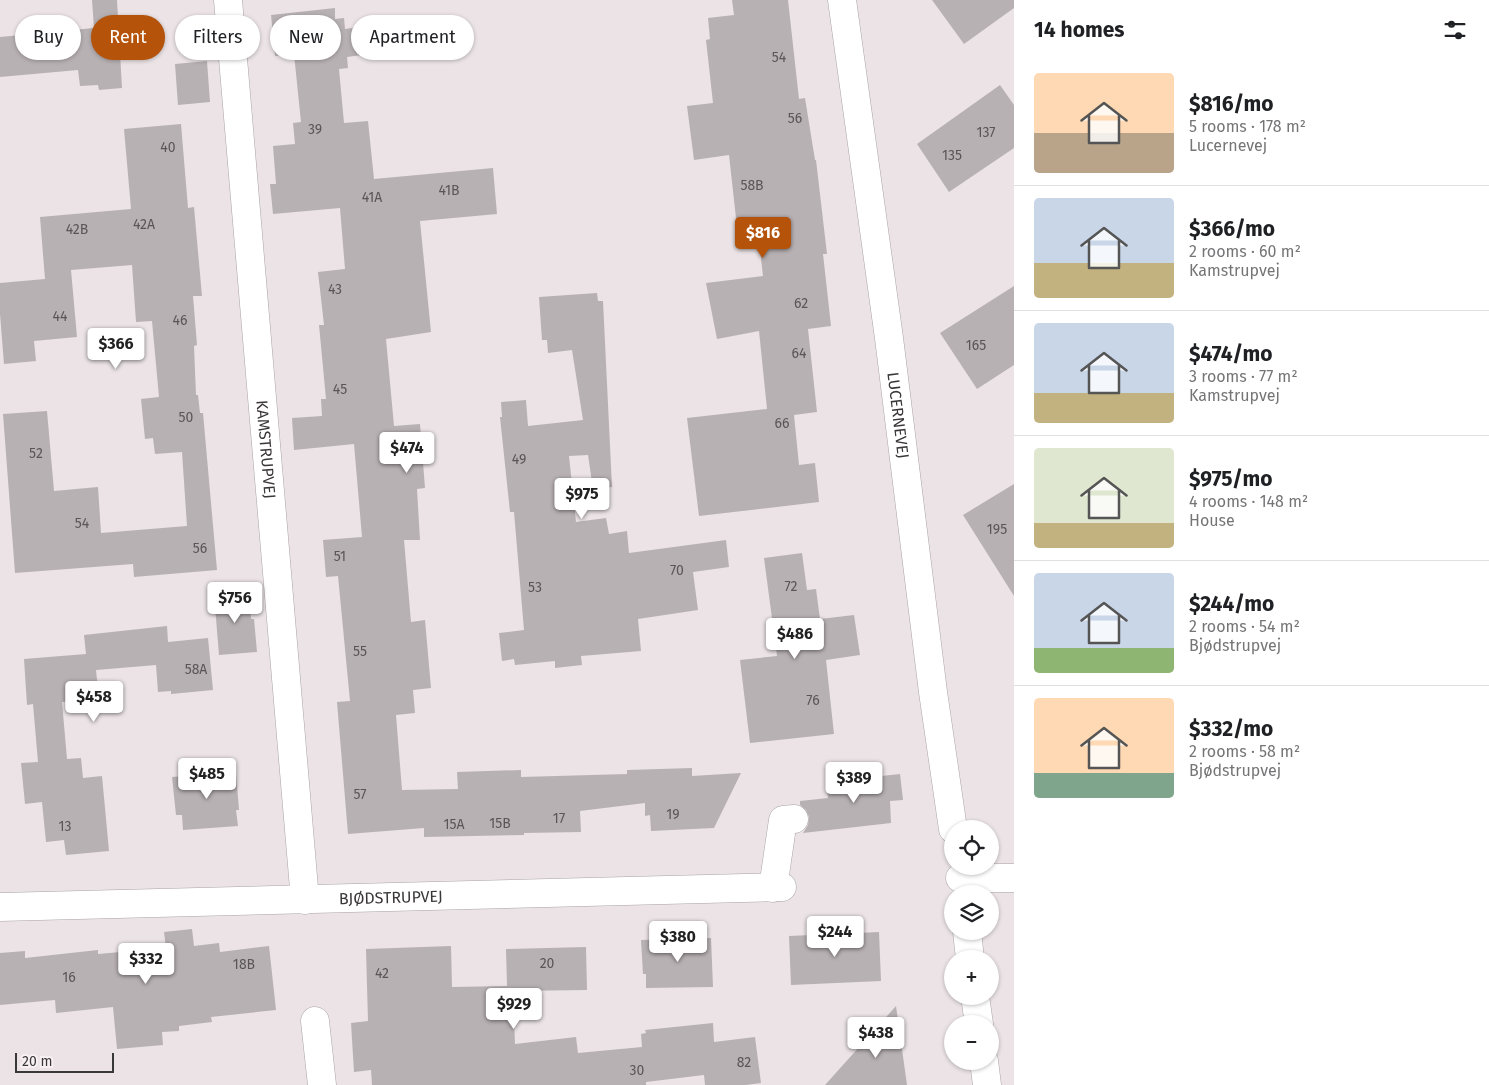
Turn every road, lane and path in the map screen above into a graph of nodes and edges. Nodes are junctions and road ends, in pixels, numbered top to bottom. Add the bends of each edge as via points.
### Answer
1 (228, 0) edge
2 (842, 0) edge
3 (794, 819) dead end
4 (952, 820) edge
5 (1014, 878) edge
6 (960, 879) edge
7 (305, 900) junction
8 (0, 906) edge
9 (315, 1021) dead end
10 (986, 1070) edge
11 (322, 1085) edge
12 (988, 1085) edge

1 - 7 street, KAMSTRUPVEJ
2 - 4 street, LUCERNEVEJ
3 - 7 street, BJØDSTRUPVEJ via 783,820 777,887
5 - 6 street
7 - 8 street, BJØDSTRUPVEJ
9 - 11 street
10 - 12 street

